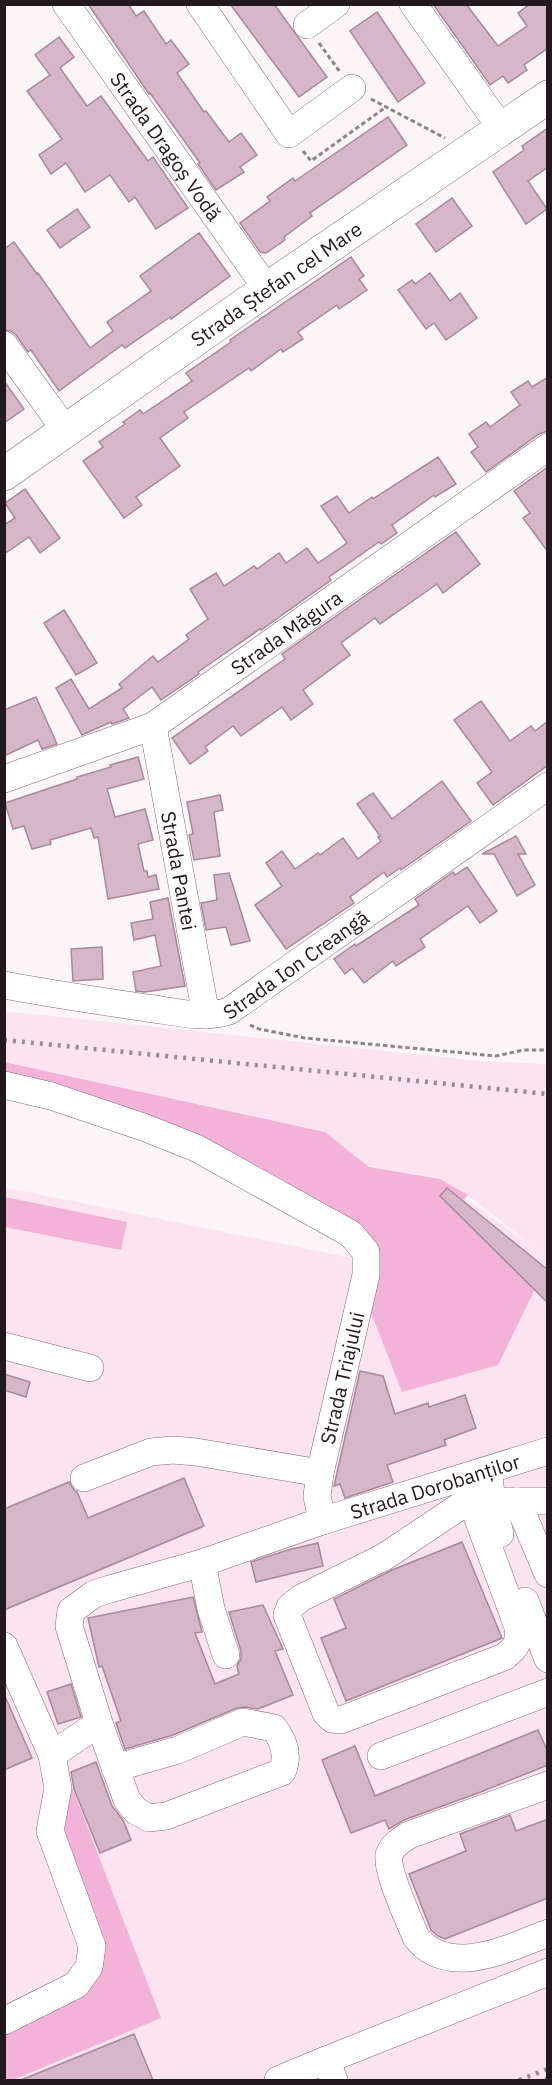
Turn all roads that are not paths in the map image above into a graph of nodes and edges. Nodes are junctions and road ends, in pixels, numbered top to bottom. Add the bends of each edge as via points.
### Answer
1 (66, 4) edge
2 (200, 4) edge
3 (336, 4) edge
4 (412, 4) edge
5 (307, 25) road end
6 (351, 88) road end
7 (548, 97) edge
8 (501, 128) junction
9 (267, 289) junction
10 (4, 345) edge
11 (66, 431) junction
12 (548, 447) edge
13 (4, 474) edge
14 (153, 726) junction
15 (4, 779) edge
16 (548, 786) edge
17 (4, 986) edge
18 (218, 1013) junction
19 (4, 1085) edge
20 (4, 1346) edge
21 (90, 1368) dead end
22 (548, 1451) edge
23 (320, 1473) junction
24 (84, 1478) dead end
25 (486, 1495) junction
26 (548, 1501) edge
27 (322, 1521) junction
28 (545, 1560) edge
29 (202, 1563) junction
30 (4, 1646) edge
31 (226, 1655) dead end
32 (548, 1659) edge
33 (548, 1692) edge
34 (99, 1723) junction
35 (52, 1755) junction
36 (381, 1756) dead end
37 (116, 1768) junction
38 (548, 1785) edge
39 (548, 1933) edge
40 (548, 1972) edge
41 (4, 2021) edge
42 (330, 2070) edge
43 (278, 2080) edge

1 - 9 street, Strada Dragoș Vodă
2 - 6 street via 289,134
3 - 5 street
4 - 8 street
7 - 8 main road, Strada Ștefan cel Mare
8 - 9 main road, Strada Ștefan cel Mare
9 - 11 main road, Strada Ștefan cel Mare
10 - 11 street
11 - 13 main road, Strada Ștefan cel Mare
12 - 14 street, Strada Măgura
14 - 15 street, Strada Măgura
14 - 18 street, Strada Pantei
16 - 18 street, Strada Ion Creangă
17 - 18 street, Strada Ion Creangă via 67,997
19 - 23 street, Strada Triajului via 51,1096 196,1148 351,1233 366,1252 366,1275
20 - 21 street
22 - 25 street, Strada Dorobanților via 488,1470
23 - 24 street via 173,1450 151,1452
23 - 27 street, Strada Triajului via 317,1496
25 - 25 street via 518,1627 518,1644 504,1657 341,1720 332,1719 326,1713 287,1616 290,1607 384,1557
25 - 26 street
25 - 27 street, Strada Dorobanților
25 - 28 street
25 - 32 street
27 - 29 street
29 - 31 street
29 - 34 street via 94,1594 71,1611 69,1626
30 - 35 street
33 - 36 street
34 - 35 street
34 - 37 street
35 - 41 street via 58,1788 50,1831 92,1946 89,1967 76,1985
37 - 37 street via 178,1750 243,1722 274,1728 282,1739 286,1761 282,1772 166,1816 149,1818 127,1800
38 - 39 street via 409,1835 396,1844 389,1857 416,1937 436,1955 490,1955
40 - 42 street
42 - 43 street

